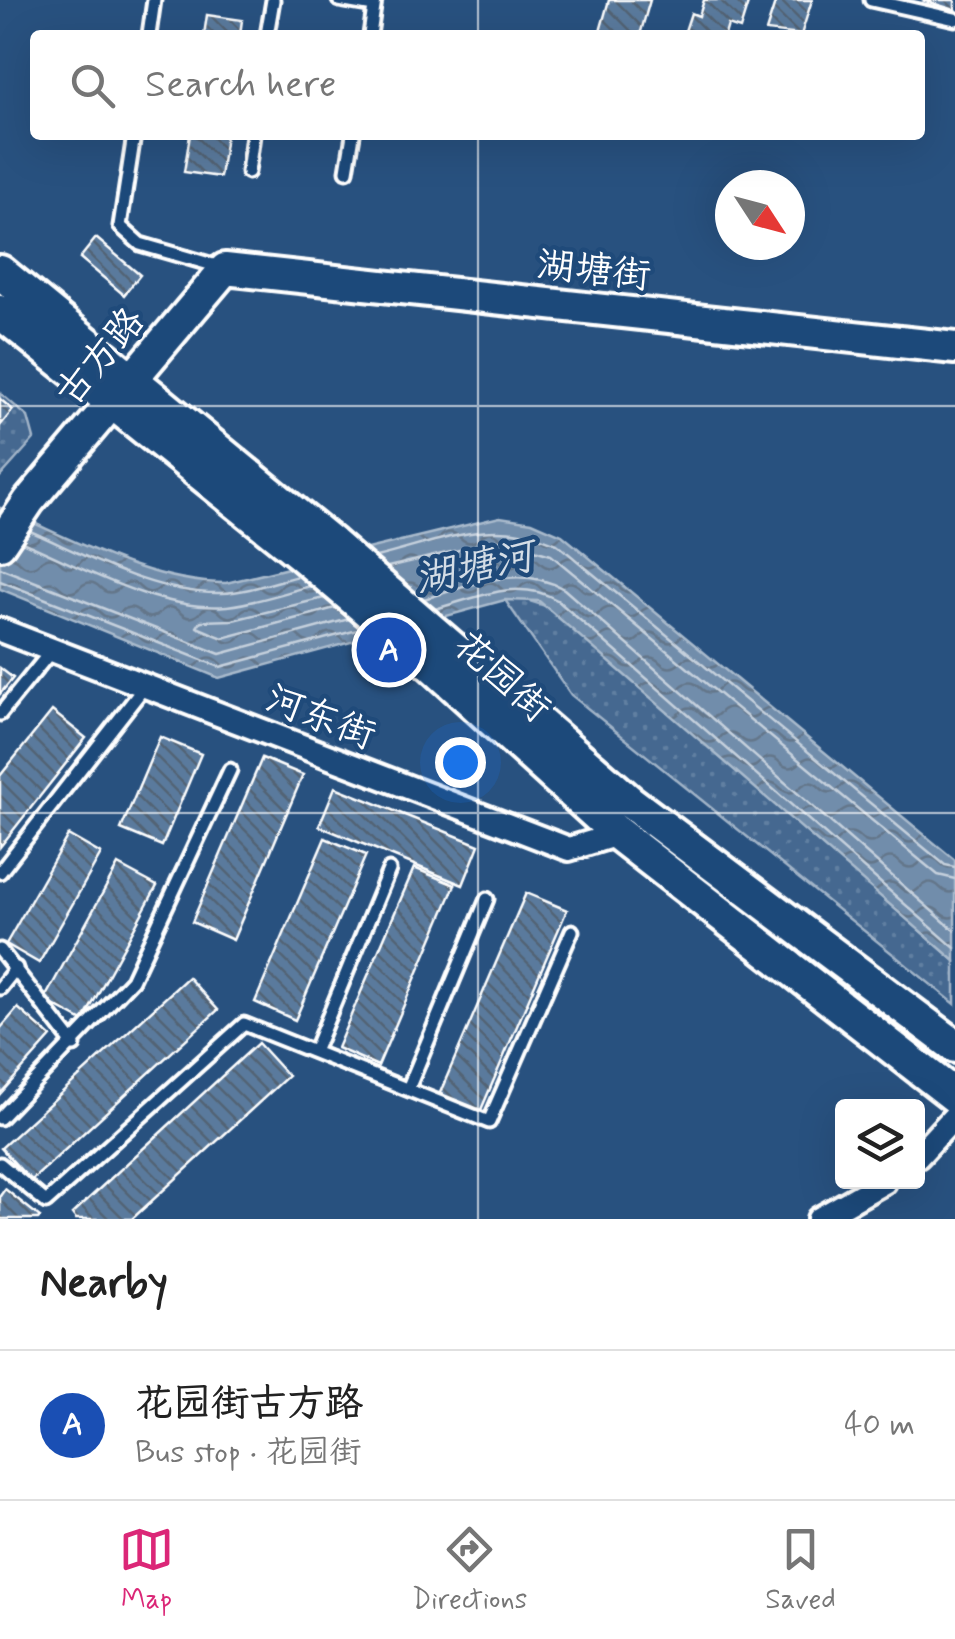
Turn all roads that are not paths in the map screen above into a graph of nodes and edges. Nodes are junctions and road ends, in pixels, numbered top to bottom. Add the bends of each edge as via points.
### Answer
1 (154, 0) edge
2 (272, 0) edge
3 (339, 0) edge
4 (871, 0) edge
5 (375, 3) edge
6 (955, 19) edge
7 (150, 30) edge
8 (269, 30) edge
9 (371, 30) edge
10 (133, 140) edge
11 (252, 140) edge
12 (351, 140) edge
13 (346, 170) dead end
14 (248, 172) dead end
15 (224, 268) junction
16 (0, 272) edge
17 (0, 312) edge
18 (955, 348) edge
19 (121, 394) junction
20 (0, 544) edge
21 (0, 630) edge
22 (52, 650) junction
23 (440, 653) junction
24 (145, 686) junction
25 (0, 714) edge
26 (230, 770) dead end
27 (618, 834) junction
28 (389, 870) dead end
29 (0, 872) edge
30 (487, 899) dead end
31 (572, 931) dead end
32 (0, 950) edge
33 (16, 968) junction
34 (0, 988) edge
35 (74, 1044) junction
36 (955, 1046) edge
37 (314, 1052) junction
38 (408, 1089) junction
39 (955, 1096) edge
40 (955, 1116) edge
41 (0, 1118) edge
42 (925, 1148) edge
43 (0, 1164) edge
44 (872, 1189) edge
45 (818, 1219) edge

1 - 7 lane
2 - 8 lane
3 - 5 lane
4 - 6 lane
5 - 9 lane
10 - 15 lane via 120,226 140,244
11 - 14 lane
12 - 13 lane
15 - 18 street, 湖塘街
15 - 19 street, 古方路
16 - 19 main road, 花园街
17 - 19 main road, 花园街
19 - 20 street, 古方路
19 - 23 main road, 花园街
21 - 22 street, 河东街
22 - 24 street, 河东街
22 - 25 lane
23 - 27 main road, 花园街
23 - 36 main road, 花园街
24 - 27 street, 河东街 via 569,849
24 - 29 lane
26 - 35 lane via 132,980
27 - 39 main road, 花园街
28 - 37 lane
30 - 38 lane
31 - 38 lane via 490,1122
32 - 33 lane
33 - 34 lane
33 - 35 lane
35 - 41 lane
37 - 38 lane
37 - 43 lane via 244,1024 46,1202
40 - 42 street
44 - 45 street

